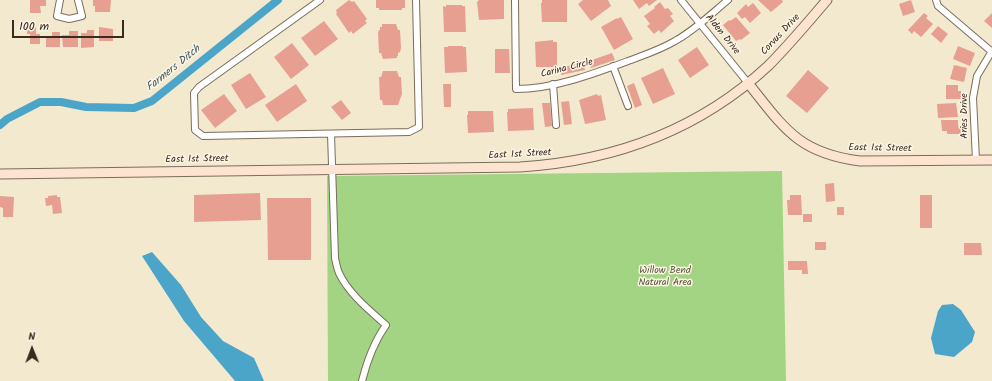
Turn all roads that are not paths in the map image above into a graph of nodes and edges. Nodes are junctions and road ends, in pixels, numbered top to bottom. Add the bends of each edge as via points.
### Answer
1 (60, 0) edge
2 (78, 0) edge
3 (320, 0) edge
4 (416, 0) edge
5 (515, 0) edge
6 (681, 0) edge
7 (728, 0) edge
8 (827, 0) edge
9 (936, 0) edge
10 (700, 24) junction
11 (992, 51) edge
12 (613, 66) junction
13 (748, 83) junction
14 (553, 84) junction
15 (628, 106) dead end
16 (556, 125) dead end
17 (331, 134) junction
18 (976, 160) junction
19 (992, 160) edge
20 (332, 169) junction
21 (0, 174) edge
22 (362, 381) edge

1 - 2 street via 57,16 68,19 82,16
3 - 17 street via 199,87 194,93 195,130 203,136
4 - 17 street via 419,127 409,132
5 - 14 street, Carina Circle via 516,89
6 - 10 street, Alden Drive
7 - 10 street, Carina Circle
8 - 13 street, Corvus Drive via 787,47
9 - 11 street via 938,6
10 - 12 street, Carina Circle via 661,49
10 - 13 street, Alden Drive
11 - 18 street, Aries Drive via 977,76 973,98
12 - 14 street, Carina Circle
12 - 15 street
13 - 18 street, East 1st Street via 779,122 794,136 810,148 828,155 860,161
13 - 20 street, East 1st Street via 716,106 671,131 647,142 597,157 552,165 520,167
14 - 16 street
17 - 20 street
18 - 19 street, East 1st Street
20 - 21 street, East 1st Street
20 - 22 street via 335,258 339,273 349,289 386,325 378,336

